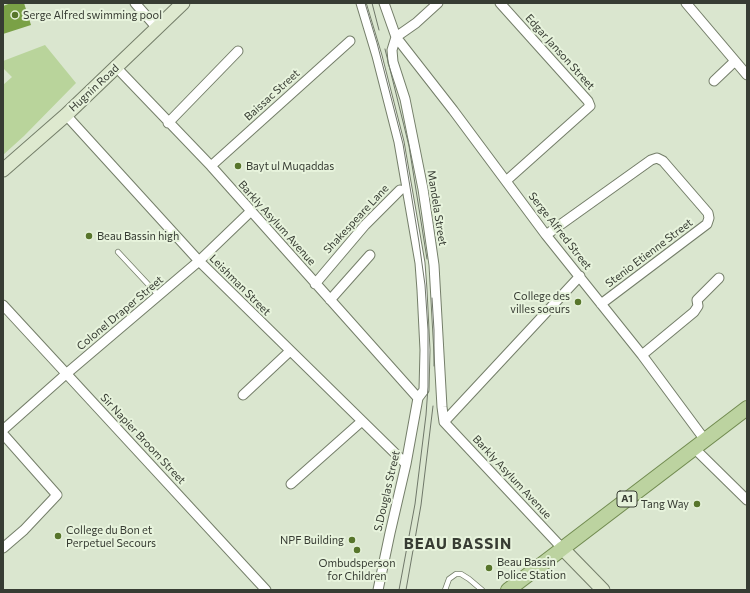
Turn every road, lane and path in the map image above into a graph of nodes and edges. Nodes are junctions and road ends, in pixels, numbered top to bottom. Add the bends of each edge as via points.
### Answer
1 (135, 3) edge
2 (183, 3) edge
3 (361, 3) edge
4 (384, 3) edge
5 (438, 3) edge
6 (500, 3) edge
7 (686, 3) edge
8 (156, 28) junction
9 (396, 37) junction
10 (350, 41) dead end
11 (238, 51) dead end
12 (735, 61) junction
13 (116, 67) junction
14 (747, 75) edge
15 (714, 81) dead end
16 (66, 115) junction
17 (168, 122) junction
18 (211, 166) junction
19 (3, 170) edge
20 (506, 181) junction
21 (400, 190) dead end
22 (250, 212) junction
23 (546, 235) junction
24 (118, 252) dead end
25 (370, 255) dead end
26 (199, 261) junction
27 (580, 276) junction
28 (718, 278) dead end
29 (315, 284) junction
30 (158, 296) junction
31 (330, 300) junction
32 (601, 304) junction
33 (3, 305) edge
34 (290, 350) junction
35 (642, 355) junction
36 (66, 374) junction
37 (243, 395) dead end
38 (418, 398) junction
39 (747, 408) edge
40 (362, 420) junction
41 (444, 422) junction
42 (3, 430) edge
43 (3, 434) edge
44 (699, 444) junction
45 (406, 464) junction
46 (291, 484) dead end
47 (747, 500) edge
48 (3, 548) edge
49 (562, 548) junction
50 (266, 590) edge
51 (378, 590) edge
52 (445, 590) edge
53 (482, 590) edge
54 (508, 590) edge
55 (603, 590) edge

1 - 8 street
2 - 8 street, Hugnin Road
3 - 38 street, S.Douglas Street via 399,142 420,263 425,350 424,390
4 - 9 street, Mandela Street
5 - 9 street
6 - 20 street, Edgar Janson Street via 590,106
7 - 12 street
8 - 13 street, Hugnin Road
9 - 20 street, Serge Alfred Street
9 - 41 street, Mandela Street via 392,50 393,62 405,99 431,244
10 - 18 street, Baissac Street
11 - 17 street
12 - 14 street
12 - 15 street
13 - 16 street, Hugnin Road
13 - 17 street, Barkly Asylum Avenue
16 - 19 street, Hugnin Road
16 - 26 street, Leishman Street
17 - 18 street, Barkly Asylum Avenue
18 - 22 street, Barkly Asylum Avenue
20 - 23 street, Serge Alfred Street
21 - 29 street, Shakespeare Lane via 365,225
22 - 26 street, Colonel Draper Street
22 - 29 street, Barkly Asylum Avenue
23 - 27 street, Serge Alfred Street
23 - 32 street, Stenio Etienne Street via 657,158 663,161 708,214 706,224
24 - 30 lane
25 - 31 street
26 - 30 street, Colonel Draper Street
26 - 34 street, Leishman Street
27 - 32 street, Serge Alfred Street
27 - 41 street
28 - 35 street via 697,300 698,306 694,312
29 - 31 street, Barkly Asylum Avenue
30 - 36 street, Colonel Draper Street
31 - 38 street, Barkly Asylum Avenue
32 - 35 street, Serge Alfred Street
33 - 36 street, Sir Napier Broom Street
34 - 37 street
34 - 40 street, Leishman Street
35 - 44 street, Serge Alfred Street
36 - 42 street, Colonel Draper Street
36 - 50 street, Sir Napier Broom Street
38 - 45 street, S.Douglas Street
39 - 44 main road, A1
40 - 45 street, Leishman Street
40 - 46 street
41 - 49 street, Barkly Asylum Avenue
43 - 48 street via 57,495
44 - 47 street, Serge Alfred Street
44 - 49 main road, A1
45 - 51 street, S.Douglas Street
49 - 54 main road, A1
49 - 55 street
52 - 53 lane via 449,579 456,574 461,574

